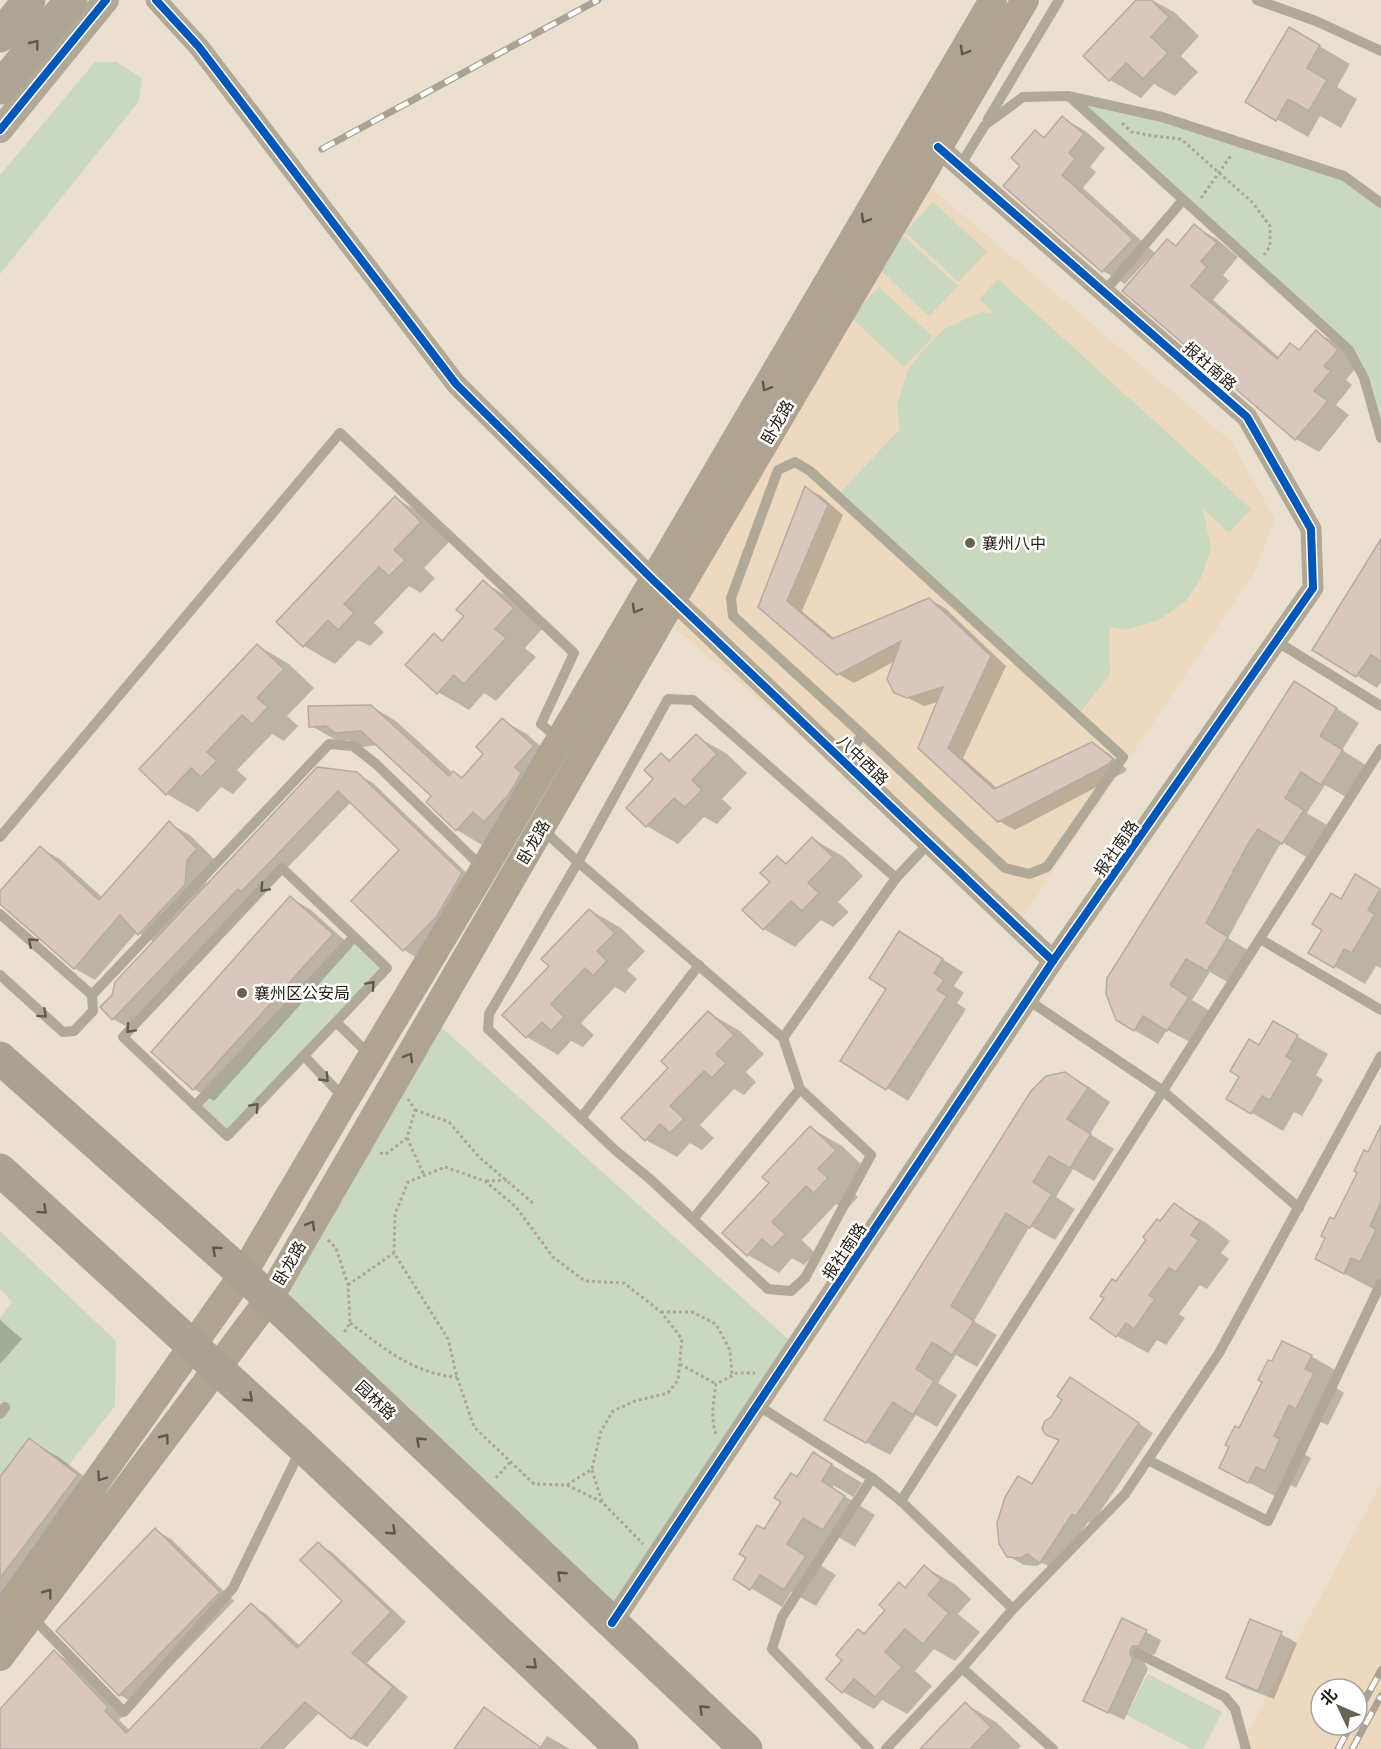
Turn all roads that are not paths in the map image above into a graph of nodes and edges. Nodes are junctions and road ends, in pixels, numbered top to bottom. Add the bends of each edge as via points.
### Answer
1 (29, 0) edge
2 (71, 0) edge
3 (106, 0) edge
4 (156, 0) edge
5 (993, 0) edge
6 (1025, 0) edge
7 (1059, 0) edge
8 (1257, 0) edge
9 (0, 36) edge
10 (1381, 51) edge
11 (0, 88) edge
12 (1068, 96) junction
13 (985, 125) junction
14 (0, 130) edge
15 (938, 147) junction
16 (960, 166) junction
17 (1183, 200) junction
18 (1381, 203) edge
19 (1104, 292) junction
20 (1381, 438) edge
21 (653, 580) junction
22 (674, 598) junction
23 (1276, 641) junction
24 (1381, 706) edge
25 (863, 735) junction
26 (560, 740) junction
27 (1381, 749) edge
28 (842, 759) junction
29 (541, 828) junction
30 (0, 837) edge
31 (929, 843) junction
32 (578, 862) junction
33 (484, 869) junction
34 (896, 878) junction
35 (0, 914) edge
36 (354, 937) junction
37 (1260, 939) junction
38 (1053, 961) junction
39 (699, 966) junction
40 (0, 975) edge
41 (92, 995) junction
42 (1028, 1000) junction
43 (1381, 1010) edge
44 (336, 1022) junction
45 (783, 1038) junction
46 (304, 1056) junction
47 (372, 1056) junction
48 (1381, 1056) edge
49 (0, 1058) edge
50 (800, 1089) junction
51 (1163, 1091) junction
52 (346, 1099) junction
53 (195, 1106) junction
54 (581, 1118) junction
55 (0, 1172) edge
56 (1299, 1208) junction
57 (693, 1219) junction
58 (243, 1274) junction
59 (1381, 1283) edge
60 (269, 1299) junction
61 (193, 1346) junction
62 (217, 1368) junction
63 (757, 1405) junction
64 (302, 1446) junction
65 (1148, 1460) junction
66 (872, 1478) junction
67 (901, 1501) junction
68 (1013, 1609) junction
69 (0, 1618) edge
70 (36, 1621) dead end
71 (612, 1623) junction
72 (1137, 1653) dead end
73 (0, 1657) edge
74 (962, 1668) junction
75 (622, 1749) edge
76 (746, 1749) edge
77 (869, 1749) edge
78 (886, 1749) edge
79 (1053, 1749) edge
80 (1246, 1749) edge

1 - 9 highway
11 -> 2 highway
3 - 14 street
4 - 21 street, 八中西路 via 200,47 456,384
5 -> 21 main road, 卧龙路
6 - 15 main road, 卧龙路
7 - 13 lane
8 - 10 lane via 1316,21
12 - 13 lane via 1023,97
12 - 17 lane
12 - 18 lane via 1162,117 1344,176
13 - 16 lane
15 - 16 street, 报社南路
15 - 22 main road, 卧龙路
16 - 19 street, 报社南路
17 - 19 lane
17 - 20 lane via 1348,350 1364,378
19 - 23 street, 报社南路 via 1247,417 1311,529 1313,588
21 - 22 street, 八中西路
21 -> 26 main road, 卧龙路
22 - 28 street, 八中西路
22 - 29 main road, 卧龙路
23 - 24 lane
23 - 38 street, 报社南路
25 - 25 lane via 1005,868 1029,874 1047,867 1123,757 810,471 795,462 778,470 731,598 733,616
25 - 28 lane
26 - 30 lane via 541,724 574,653 340,434
26 - 33 main road, 卧龙路
27 - 37 lane
28 - 31 street, 八中西路
29 - 32 lane
60 -> 29 main road, 卧龙路
31 - 34 lane
31 - 38 street, 八中西路
32 - 34 lane via 668,699 693,700
32 - 39 lane
32 - 54 lane via 489,1014 488,1029
33 - 41 lane via 376,764 353,746 329,744
33 - 47 main road, 卧龙路
34 - 45 lane
41 -> 35 lane
44 -> 36 lane via 387,968
36 - 53 lane
36 -> 53 lane via 282,868 138,1020 123,1037
37 - 43 lane
37 - 51 lane
38 - 42 street, 报社南路
39 - 45 lane
39 - 54 lane
40 -> 41 lane via 63,1032 74,1031 93,1011
42 - 51 lane
42 - 63 street, 报社南路
44 - 46 lane
44 - 47 lane
45 - 50 lane
46 -> 52 lane
53 -> 46 lane via 228,1136
47 - 52 main road, 卧龙路
48 - 56 lane
58 -> 49 main road, 园林路
50 - 57 lane
50 - 57 lane via 871,1155 805,1278 791,1291 768,1289
51 - 56 lane
51 - 67 lane
52 - 58 main road, 卧龙路
54 - 57 lane
55 -> 61 main road
56 - 65 lane via 1219,1353
58 - 60 main road, 园林路
58 - 61 main road, 卧龙路
59 - 65 lane via 1268,1521
60 - 62 main road, 卧龙路
71 -> 60 main road, 园林路
61 - 62 main road
61 -> 69 main road, 卧龙路
62 -> 64 main road
73 -> 62 main road, 卧龙路
63 - 66 lane
63 - 71 street, 报社南路
64 - 70 lane via 233,1588 124,1712
64 -> 75 main road
65 - 68 lane via 1125,1494
66 - 67 lane
66 - 77 lane via 782,1617 772,1649
67 - 68 lane
68 - 74 lane
76 -> 71 main road, 园林路
72 - 80 lane via 1225,1697 1234,1709
74 - 78 lane
74 - 79 lane

